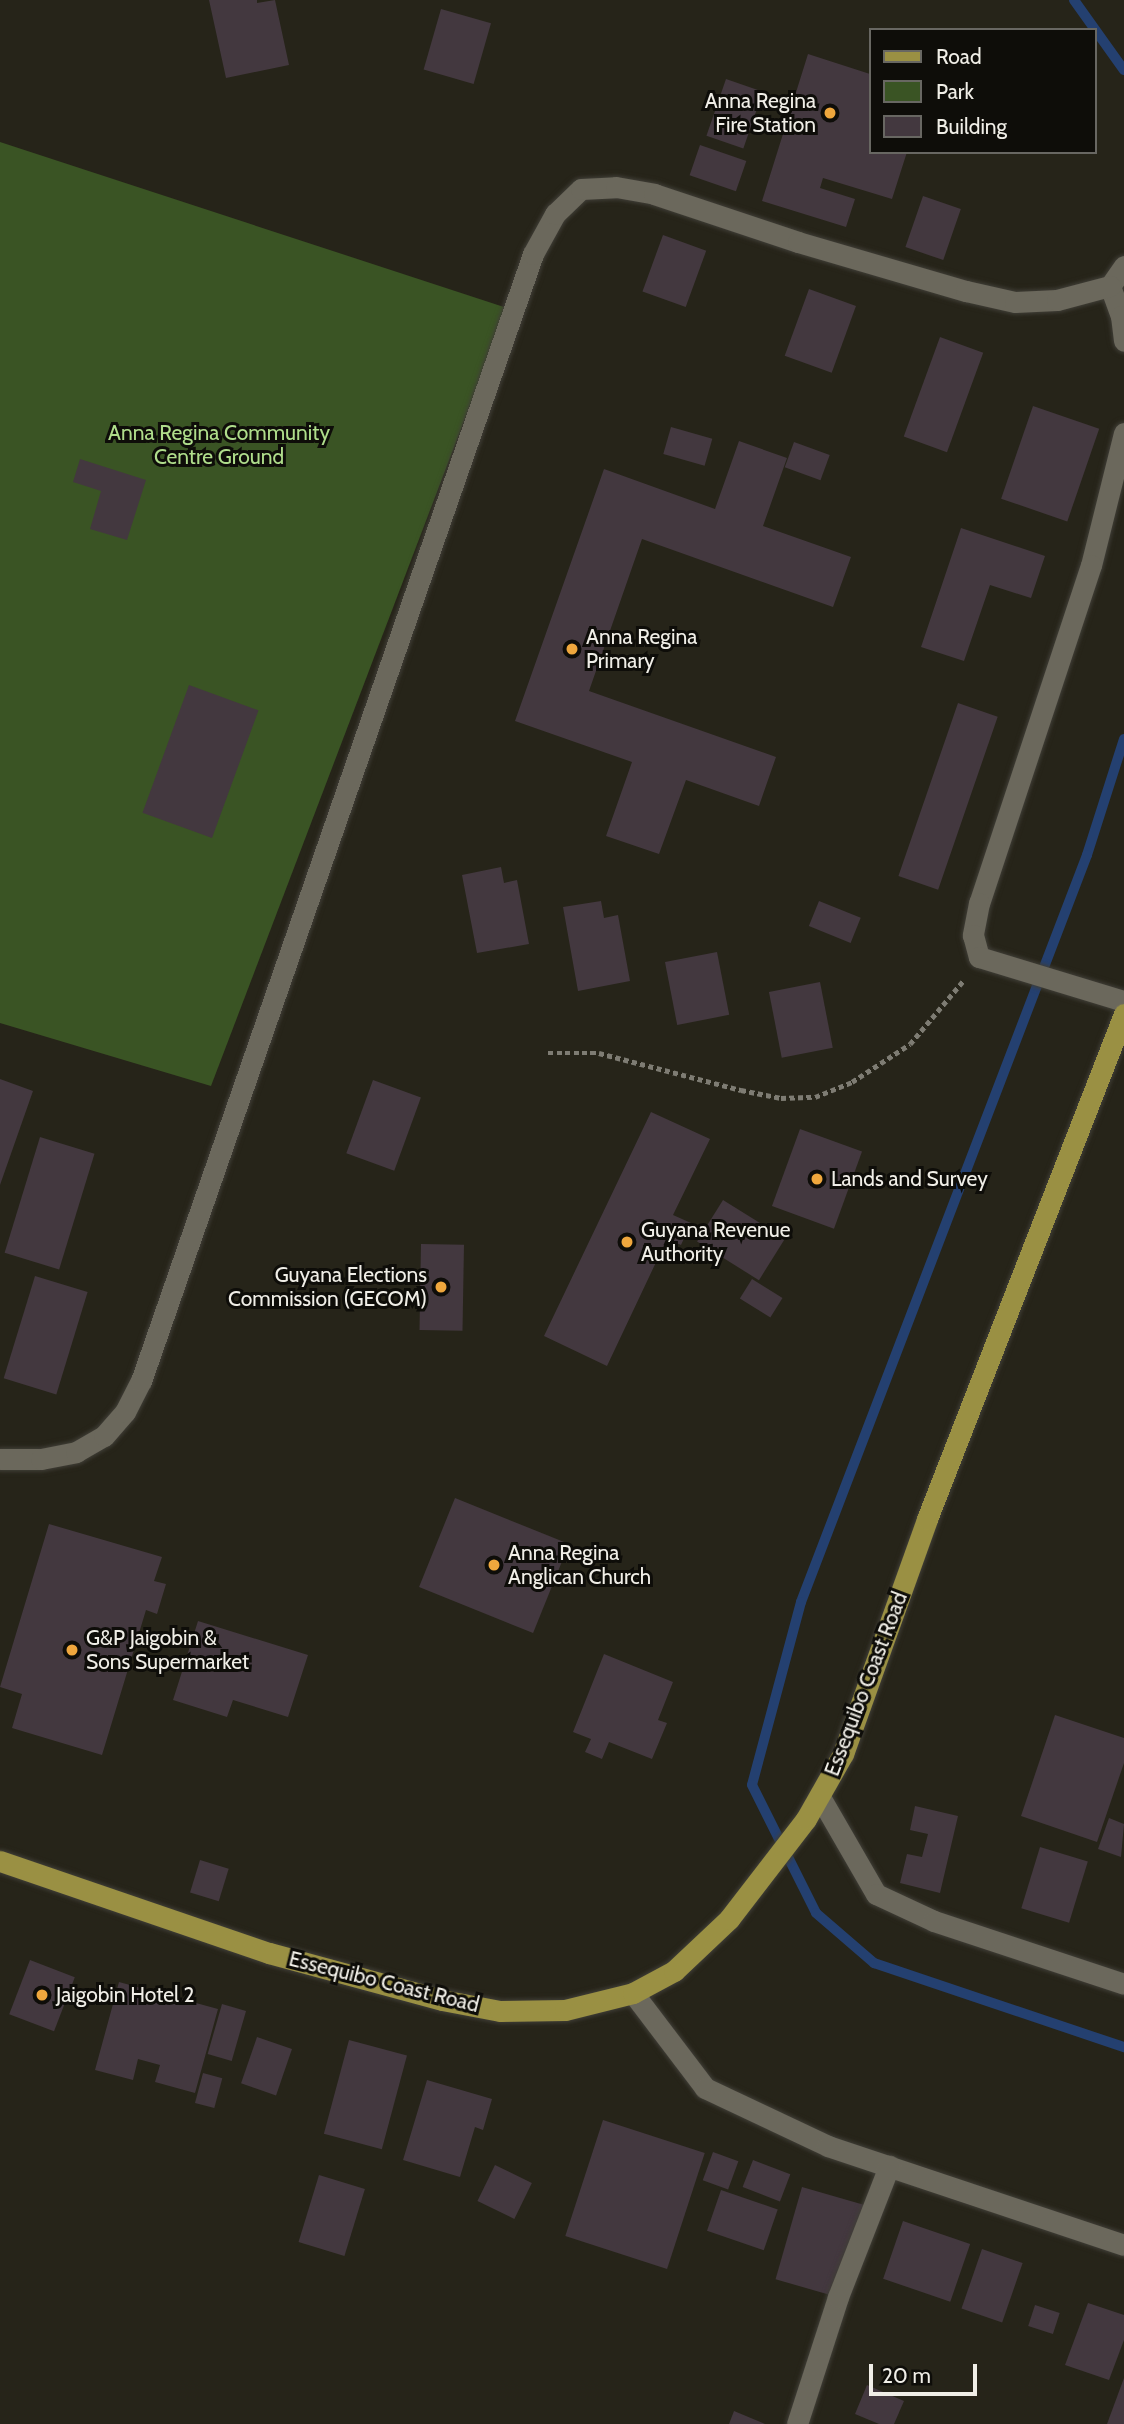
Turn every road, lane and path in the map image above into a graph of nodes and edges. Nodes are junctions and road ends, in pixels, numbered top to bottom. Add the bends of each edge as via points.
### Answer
1 (1124, 266) edge
2 (1110, 286) junction
3 (1124, 341) edge
4 (1124, 433) edge
5 (979, 957) junction
6 (1124, 1001) edge
7 (1124, 1014) edge
8 (548, 1053) dead end
9 (0, 1459) edge
10 (820, 1797) junction
11 (0, 1861) edge
12 (1124, 1984) edge
13 (633, 1993) junction
14 (889, 2166) junction
15 (1124, 2245) edge
16 (797, 2424) edge

1 - 2 street
2 - 3 street
2 - 9 street via 1057,300 1015,302 798,242 654,194 616,187 582,189 555,214 533,254 141,1381 125,1412 104,1436 76,1452 41,1459
4 - 5 street via 1091,565 979,902 973,935
5 - 6 street
5 - 8 path via 910,1044 852,1082 815,1097 781,1098 599,1054
7 - 10 main road, Essequibo Coast Road via 927,1519 843,1755
10 - 12 street via 876,1894 934,1921
10 - 13 main road, Essequibo Coast Road via 729,1919 674,1971
11 - 13 main road, Essequibo Coast Road via 269,1953 442,2000 500,2011 565,2010
13 - 14 street via 705,2088 828,2146
14 - 15 street
14 - 16 street via 838,2297

